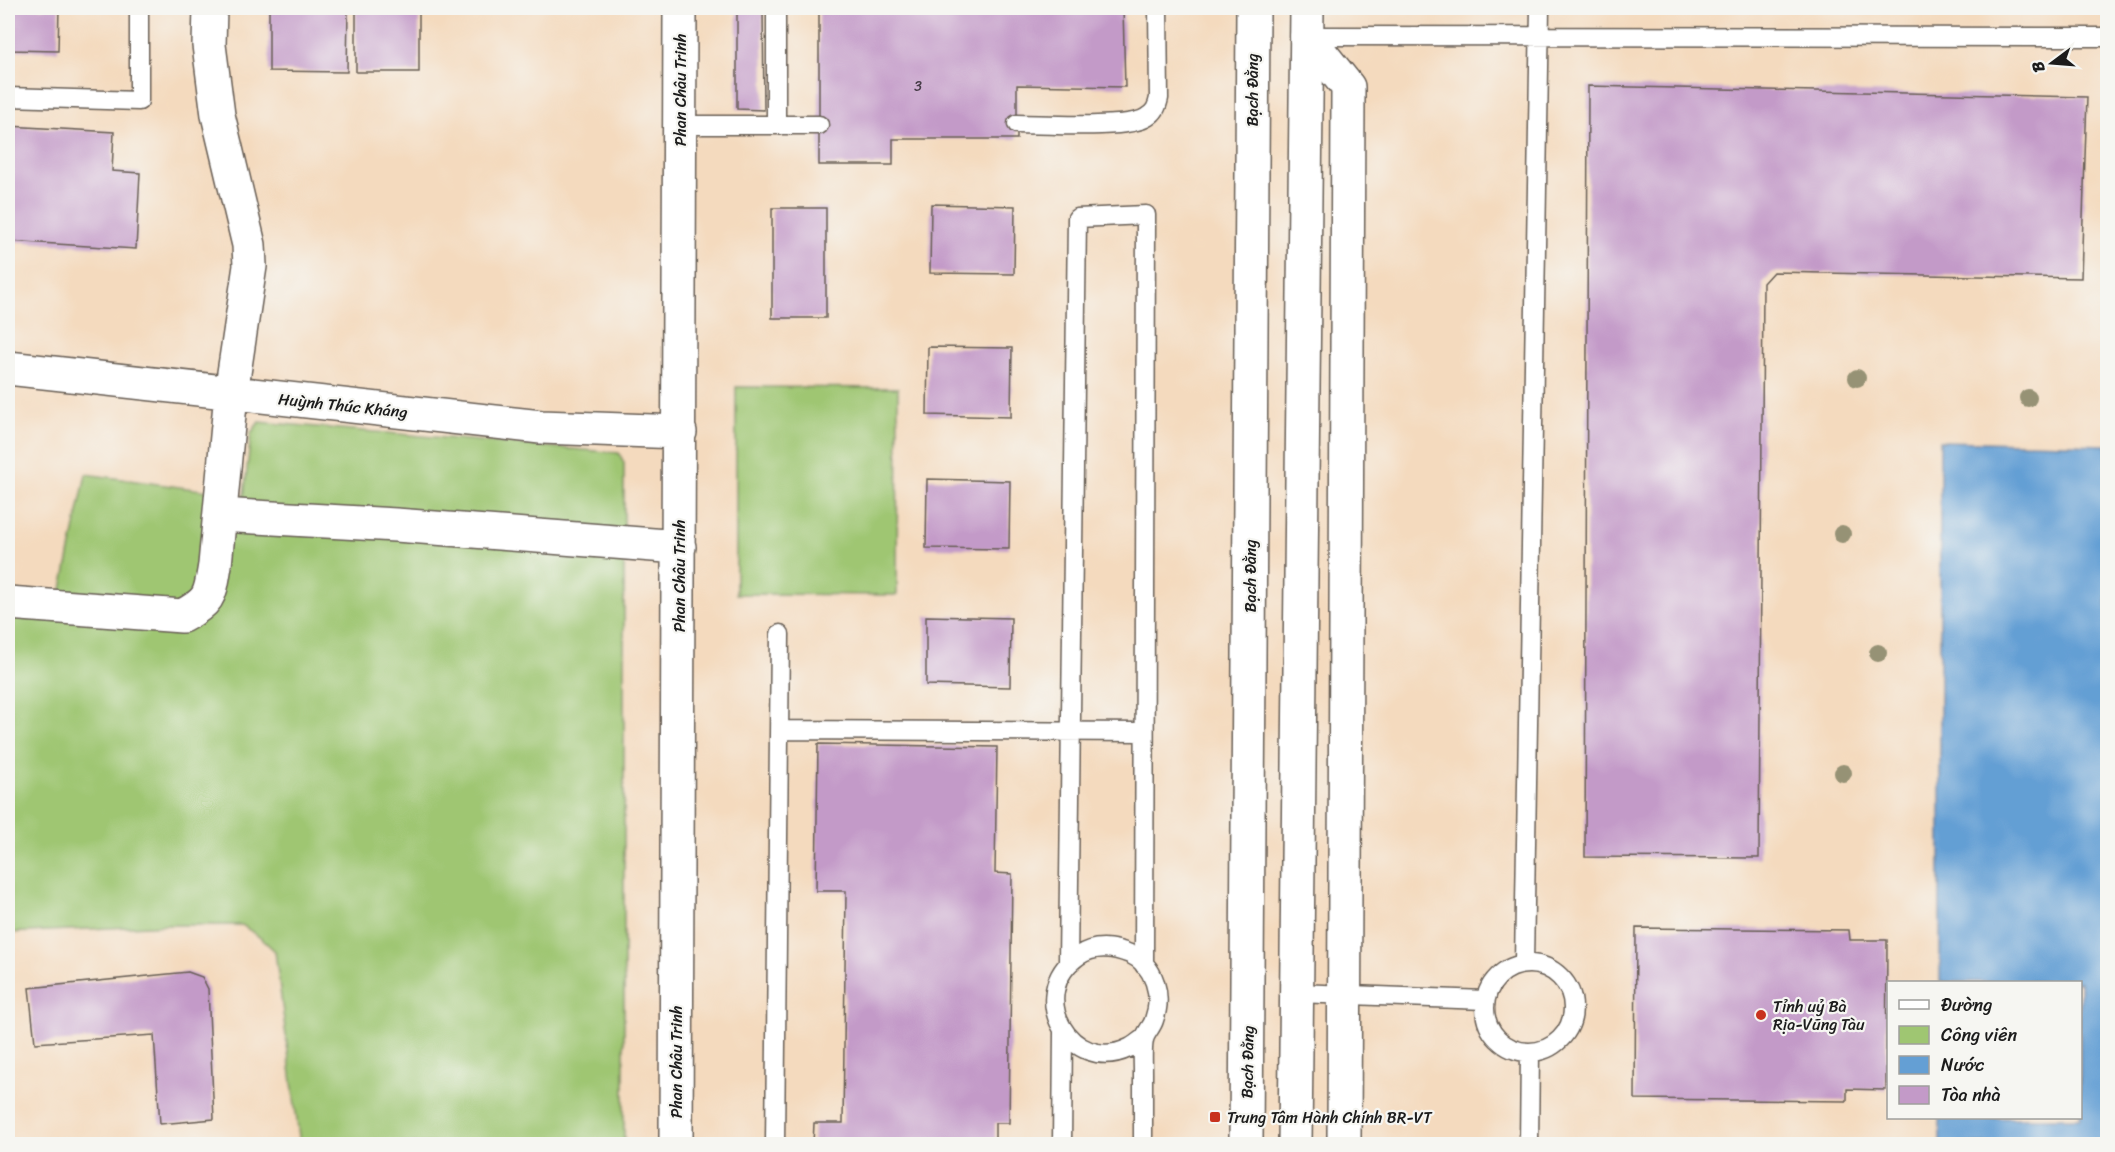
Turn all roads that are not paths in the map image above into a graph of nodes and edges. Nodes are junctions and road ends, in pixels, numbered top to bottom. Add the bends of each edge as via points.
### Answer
1 (139, 8) edge
2 (210, 8) edge
3 (680, 8) edge
4 (776, 8) edge
5 (1158, 8) edge
6 (1253, 8) edge
7 (1540, 8) edge
8 (1307, 22) edge
9 (1540, 36) junction
10 (2108, 37) edge
11 (8, 97) edge
12 (1017, 124) dead end
13 (680, 125) junction
14 (776, 125) junction
15 (819, 125) dead end
16 (8, 368) edge
17 (231, 393) junction
18 (680, 432) junction
19 (220, 515) junction
20 (679, 547) junction
21 (8, 603) edge
22 (780, 634) dead end
23 (779, 730) junction
24 (1070, 732) junction
25 (1144, 732) junction
26 (1068, 963) junction
27 (1524, 963) junction
28 (1144, 965) junction
29 (1248, 990) junction
30 (1296, 993) junction
31 (1345, 994) junction
32 (1485, 1000) junction
33 (1063, 1031) junction
34 (1144, 1038) junction
35 (1530, 1053) junction
36 (676, 1144) edge
37 (776, 1144) edge
38 (1062, 1144) edge
39 (1143, 1144) edge
40 (1246, 1144) edge
41 (1295, 1144) edge
42 (1344, 1144) edge
43 (1529, 1144) edge

1 - 11 lane via 139,101
2 - 17 street via 209,45 218,115 249,245 248,285
3 - 13 street, Phan Châu Trinh
4 - 14 lane
5 - 12 lane via 1159,98 1157,108 1146,119 1123,124
6 - 29 street, Bạch Đằng
7 - 9 lane
8 - 9 lane
8 - 30 street
8 - 31 street via 1348,87
9 - 10 lane
9 - 27 lane
13 - 14 lane
13 - 18 street, Phan Châu Trinh
14 - 15 lane
16 - 17 street, Huỳnh Thúc Kháng
17 - 18 street, Huỳnh Thúc Kháng via 541,427
17 - 19 street
18 - 20 street, Phan Châu Trinh
19 - 20 street
19 - 21 street via 210,592 201,607 183,616
20 - 36 street, Phan Châu Trinh
22 - 23 lane
23 - 24 lane
23 - 37 lane
24 - 25 lane
24 - 25 lane via 1077,218 1146,215
24 - 26 lane
25 - 28 lane
26 - 28 lane via 1100,948 1119,949
26 - 33 lane via 1053,997 1055,1015
27 - 32 lane via 1508,968 1493,981
27 - 35 lane via 1546,967 1563,979 1572,996 1573,1016 1565,1034 1550,1047
28 - 34 lane via 1157,986 1158,1004 1154,1022
29 - 30 street
29 - 40 street, Bạch Đằng
30 - 31 lane
30 - 41 street
31 - 32 lane
31 - 42 street
32 - 35 lane via 1486,1020 1496,1037 1511,1049
33 - 34 lane via 1076,1044 1093,1052 1112,1053
33 - 38 lane
34 - 39 lane
35 - 43 lane

